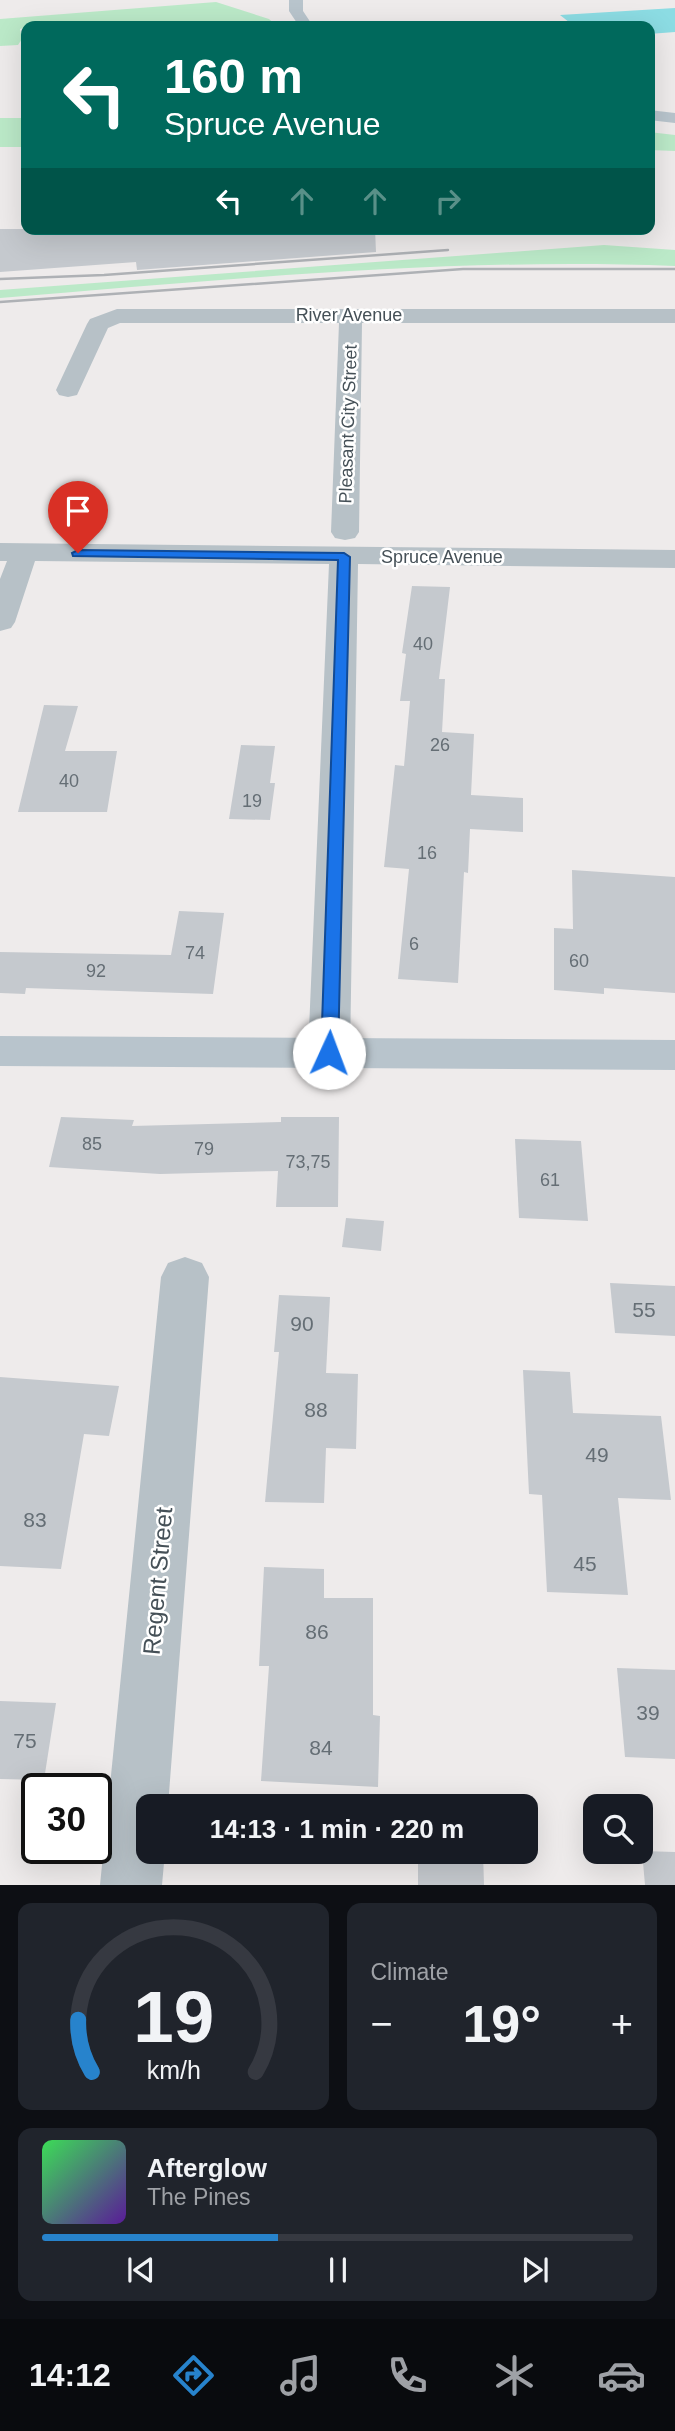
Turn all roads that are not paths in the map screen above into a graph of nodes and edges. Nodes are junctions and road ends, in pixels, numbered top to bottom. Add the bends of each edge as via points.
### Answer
1 (296, 0) edge
2 (303, 21) edge
3 (655, 116) edge
4 (675, 118) edge
5 (351, 315) junction
6 (675, 316) edge
7 (68, 390) dead end
8 (345, 545) junction
9 (12, 552) edge
10 (675, 559) edge
11 (0, 622) edge
12 (0, 1051) edge
13 (329, 1053) junction
14 (675, 1055) edge
15 (185, 1277) dead end
16 (131, 1885) edge

1 - 2 street
3 - 4 street
5 - 6 street, River Avenue
5 - 7 street, River Avenue via 110,317 98,324
5 - 8 street, Pleasant City Street
8 - 9 street, Spruce Avenue
8 - 10 street, Spruce Avenue
8 - 13 street, Pleasant City Street
9 - 11 street
12 - 13 street
13 - 14 street
15 - 16 street, Regent Street

